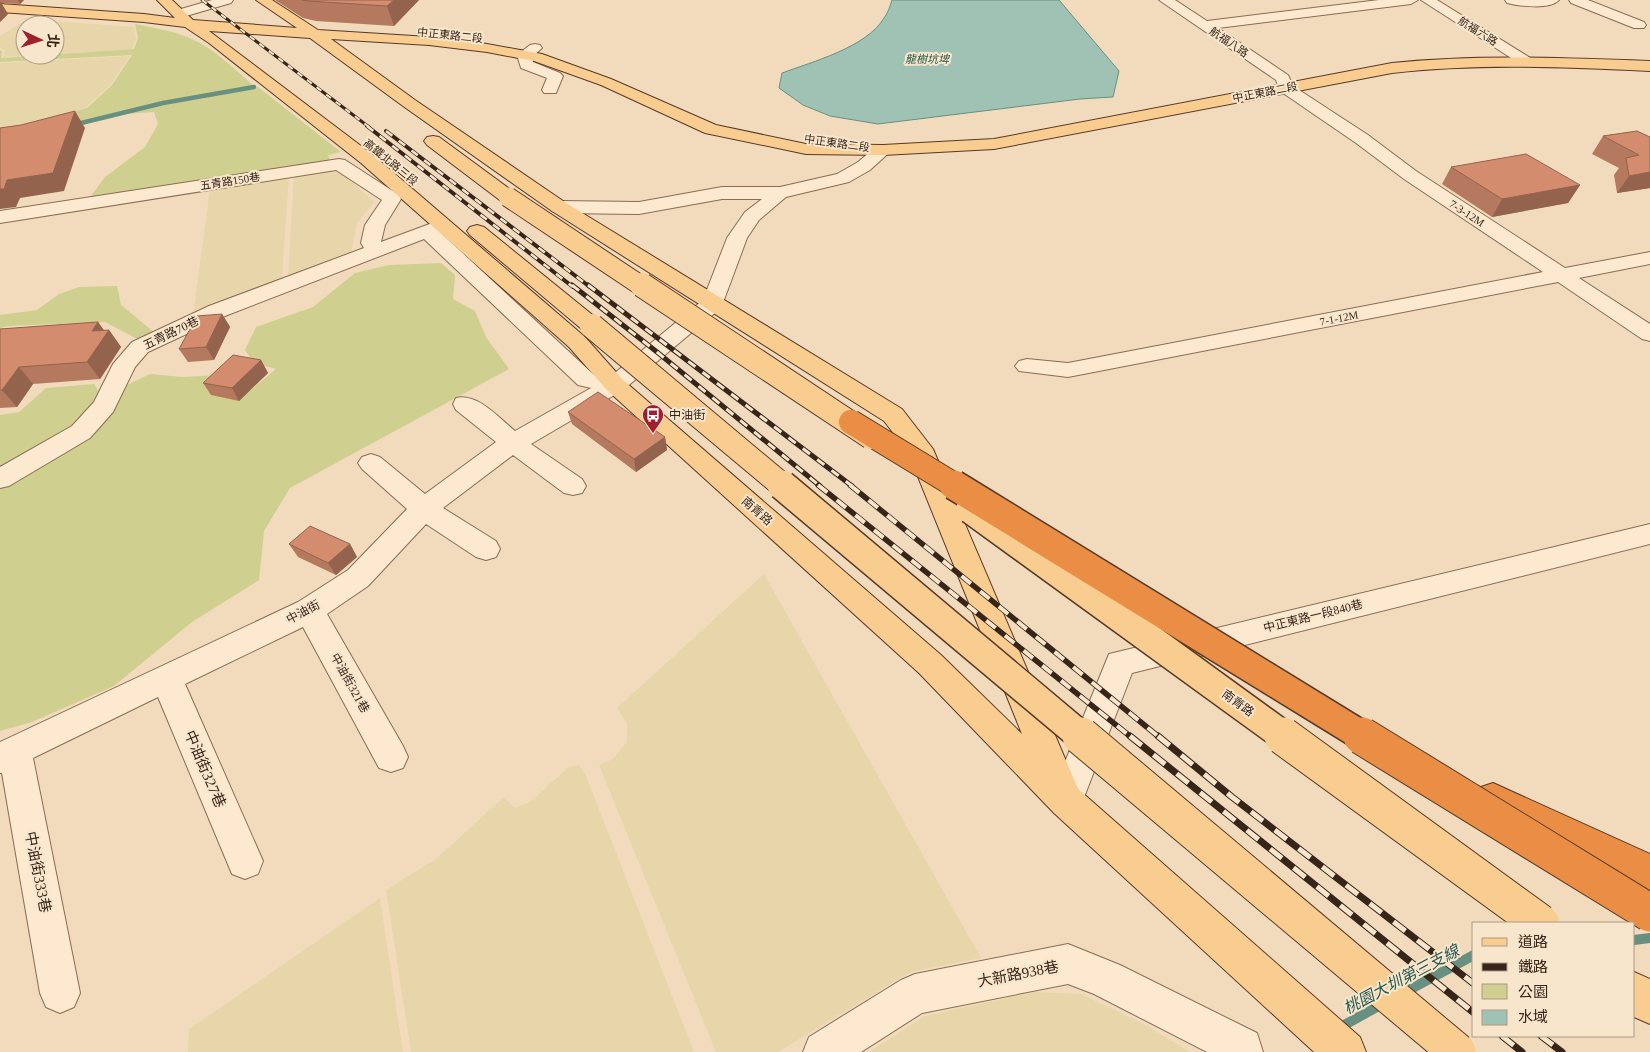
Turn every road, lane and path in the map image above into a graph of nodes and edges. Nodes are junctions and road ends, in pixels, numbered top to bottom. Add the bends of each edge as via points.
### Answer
1 (164, 0) edge
2 (226, 0) edge
3 (1166, 0) edge
4 (1411, 0) edge
5 (1428, 0) edge
6 (1512, 0) edge
7 (1552, 0) edge
8 (1576, 0) edge
9 (0, 2) edge
10 (120, 2) dead end
11 (1362, 3) edge
12 (194, 4) edge
13 (258, 4) edge
14 (1273, 5) dead end
15 (84, 6) junction
16 (0, 8) edge
17 (1290, 15) junction
18 (184, 19) junction
19 (216, 23) junction
20 (1639, 25) dead end
21 (1204, 26) junction
22 (278, 27) junction
23 (306, 28) junction
24 (387, 38) junction
25 (529, 51) junction
26 (346, 58) junction
27 (1527, 62) junction
28 (1650, 66) edge
29 (1286, 88) junction
30 (550, 90) dead end
31 (385, 105) dead end
32 (424, 134) dead end
33 (883, 150) junction
34 (367, 159) junction
35 (340, 164) junction
36 (780, 193) junction
37 (559, 207) junction
38 (0, 217) edge
39 (435, 229) junction
40 (376, 251) junction
41 (1650, 258) edge
42 (1561, 275) junction
43 (713, 303) junction
44 (1650, 334) edge
45 (594, 360) junction
46 (644, 362) junction
47 (1028, 366) dead end
48 (615, 385) junction
49 (465, 404) dead end
50 (851, 422) junction
51 (513, 443) junction
52 (371, 463) dead end
53 (0, 479) edge
54 (573, 486) dead end
55 (424, 509) junction
56 (1650, 534) edge
57 (486, 549) dead end
58 (309, 610) junction
59 (166, 678) junction
60 (1034, 721) junction
61 (1340, 724) junction
62 (992, 726) junction
63 (8, 754) edge
64 (391, 757) dead end
65 (1066, 801) junction
66 (245, 861) dead end
67 (1650, 873) edge
68 (1650, 913) edge
69 (1539, 922) edge
70 (60, 993) dead end
71 (1635, 993) edge
72 (1650, 1004) edge
73 (1242, 1050) edge
74 (824, 1052) edge
75 (1344, 1052) edge
76 (1457, 1052) edge

1 - 18 main road, 高鐵北路三段
2 - 12 street
3 - 21 street, 航福八路
4 - 11 street
5 - 27 street, 航福六路
6 - 7 street via 1525,3
8 - 20 street
9 - 15 main road, 中正東路二段
10 - 15 main road
11 - 17 street
12 - 18 street
12 - 19 main road, 高鐵北路三段
13 - 22 main road
13 - 23 main road
14 - 17 street
15 - 18 main road, 中正東路二段
16 - 18 main road, 中正東路二段
17 - 21 street
18 - 19 main road, 中正東路二段
18 - 34 main road, 高鐵北路三段
19 - 22 main road, 中正東路二段
19 - 76 main road, 高鐵北路三段, bridge via 239,38 592,326
21 - 29 street, 航福八路 via 1283,78
22 - 23 main road, 中正東路二段
22 - 31 main road
23 - 24 main road, 中正東路二段
23 - 25 main road, 中正東路二段 via 449,33 499,40
23 - 26 main road
24 - 25 main road, 中正東路二段
24 - 26 main road via 358,47
25 - 30 street via 526,65 555,76
25 - 33 main road, 中正東路二段 via 711,129 806,149
26 - 37 main road
27 - 28 main road, 中正東路二段
27 - 29 main road, 中正東路二段 via 1429,63
29 - 33 main road, 中正東路二段 via 994,144
29 - 42 street, 7-3-12M
32 - 50 main road, 南青路, bridge via 508,197
33 - 36 street via 843,178
34 - 35 street, 五青路150巷
34 - 39 main road, 高鐵北路三段
35 - 38 street, 五青路150巷
35 - 40 street via 392,199 375,225 371,243
36 - 37 street via 722,193 640,208
36 - 43 street via 752,216 736,238
37 - 43 main road, 南青路
39 - 40 street, 五青路70巷
39 - 45 main road, 南青路 via 577,342
39 - 48 street via 586,380
40 - 53 street, 五青路70巷 via 217,311 140,347 125,364 104,406 81,432
41 - 42 street, 7-1-12M
42 - 44 street, 7-3-12M
42 - 47 street, 7-1-12M via 1068,370
43 - 46 street, 中油街
43 - 60 main road, 南青路 via 893,415 920,449
45 - 46 main road
45 - 48 main road, 南青路
46 - 48 street, 中油街
48 - 51 street, 中油街
48 - 62 main road, 南青路 via 930,664
49 - 51 street
50 - 61 highway, bridge
50 - 69 main road, 南青路, bridge
51 - 54 street
51 - 55 street, 中油街
52 - 55 street
55 - 57 street
55 - 58 street, 中油街 via 358,578
56 - 65 street, 中正東路一段840巷 via 1120,663
58 - 59 street, 中油街
58 - 64 street, 中油街321巷
59 - 63 street, 中油街
59 - 66 street, 中油街327巷
60 - 62 main road via 1018,736
60 - 65 main road, 南青路
61 - 67 highway, bridge
61 - 68 highway, bridge
62 - 65 main road, 南青路
63 - 70 street, 中油街333巷
65 - 75 main road, 南青路
71 - 72 main road
73 - 74 street, 大新路938巷 via 1106,978 1068,964 915,994

